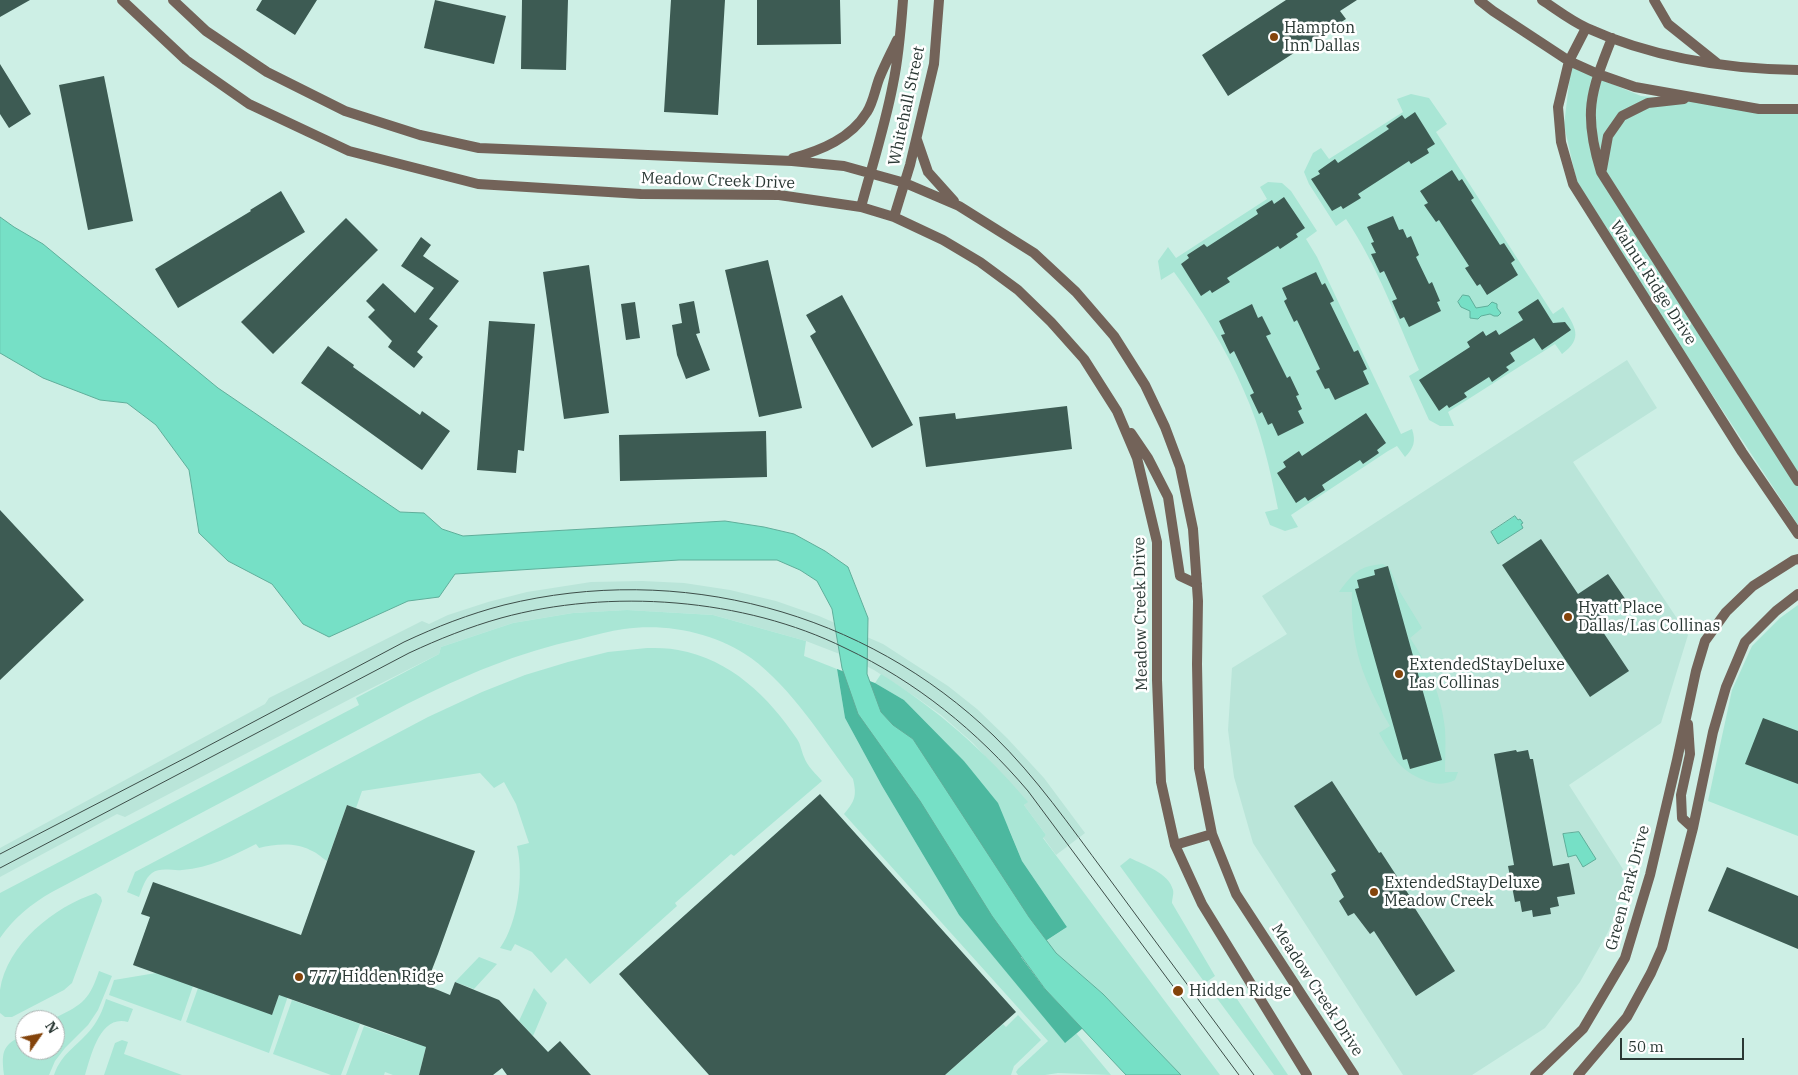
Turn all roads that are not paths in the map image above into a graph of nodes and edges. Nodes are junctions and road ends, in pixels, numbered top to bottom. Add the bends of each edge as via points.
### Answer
1 (122, 0) edge
2 (173, 0) edge
3 (903, 0) edge
4 (939, 0) edge
5 (1480, 0) edge
6 (1542, 0) edge
7 (1654, 0) edge
8 (1586, 28) junction
9 (901, 30) junction
10 (1612, 38) junction
11 (1568, 61) junction
12 (1718, 65) junction
13 (1798, 70) edge
14 (1598, 74) junction
15 (1697, 98) junction
16 (1798, 109) edge
17 (916, 139) junction
18 (784, 161) junction
19 (871, 172) junction
20 (1601, 172) junction
21 (905, 183) junction
22 (959, 206) junction
23 (861, 207) junction
24 (894, 218) junction
25 (1117, 411) junction
26 (1776, 446) junction
27 (1798, 466) edge
28 (1798, 481) edge
29 (1798, 534) edge
30 (1798, 560) edge
31 (1196, 584) junction
32 (1798, 594) edge
33 (1688, 710) junction
34 (1694, 828) junction
35 (1212, 834) junction
36 (1175, 846) junction
37 (1307, 1075) edge
38 (1354, 1075) edge
39 (1536, 1075) edge
40 (1578, 1075) edge

1 - 23 street, Meadow Creek Drive via 186,60 249,104 349,151 478,184 641,194 779,195
2 - 18 street, Meadow Creek Drive via 206,31 267,72 345,111 420,135 479,148
3 - 9 street, Whitehall Street
4 - 17 street, Whitehall Street via 934,64
5 - 11 street
6 - 8 street
7 - 12 street via 1668,24
8 - 10 street
8 - 11 street, Walnut Ridge Drive
9 - 18 street via 868,111 852,131 828,146
9 - 19 street, Whitehall Street via 894,83
10 - 12 street via 1633,46
10 - 14 street, Walnut Ridge Drive
11 - 14 street
11 - 29 street, Walnut Ridge Drive via 1558,107 1559,128 1573,184 1742,452
12 - 13 street
14 - 15 street via 1636,87
14 - 20 street, Walnut Ridge Drive via 1591,105 1591,127
15 - 16 street via 1759,109
15 - 20 street via 1648,103 1622,116 1608,136
17 - 21 street, Whitehall Street
17 - 22 street via 928,172
18 - 19 street, Meadow Creek Drive via 844,166
19 - 21 street, Meadow Creek Drive
19 - 23 street, Whitehall Street
20 - 26 street, Walnut Ridge Drive
21 - 22 street, Meadow Creek Drive
21 - 24 street, Whitehall Street
22 - 31 street, Meadow Creek Drive via 1034,253 1076,292 1114,336 1145,385 1180,467 1193,529
23 - 24 street, Meadow Creek Drive
24 - 25 street, Meadow Creek Drive via 943,240 1018,290 1084,359
25 - 31 street via 1148,458 1168,497 1180,576
25 - 36 street, Meadow Creek Drive via 1137,458 1157,542 1161,782
26 - 27 street
26 - 28 street, Walnut Ridge Drive
30 - 33 street, Green Park Drive via 1753,586 1726,612 1705,641
31 - 35 street, Meadow Creek Drive via 1199,768
32 - 34 street via 1745,642 1726,687 1713,732
33 - 34 street, Green Park Drive via 1690,754 1681,795 1682,818
33 - 39 street, Green Park Drive via 1650,875 1625,958 1583,1029
34 - 40 street via 1664,940 1651,973 1627,1017
35 - 36 street
35 - 38 street, Meadow Creek Drive via 1236,894
36 - 37 street, Meadow Creek Drive via 1202,904

